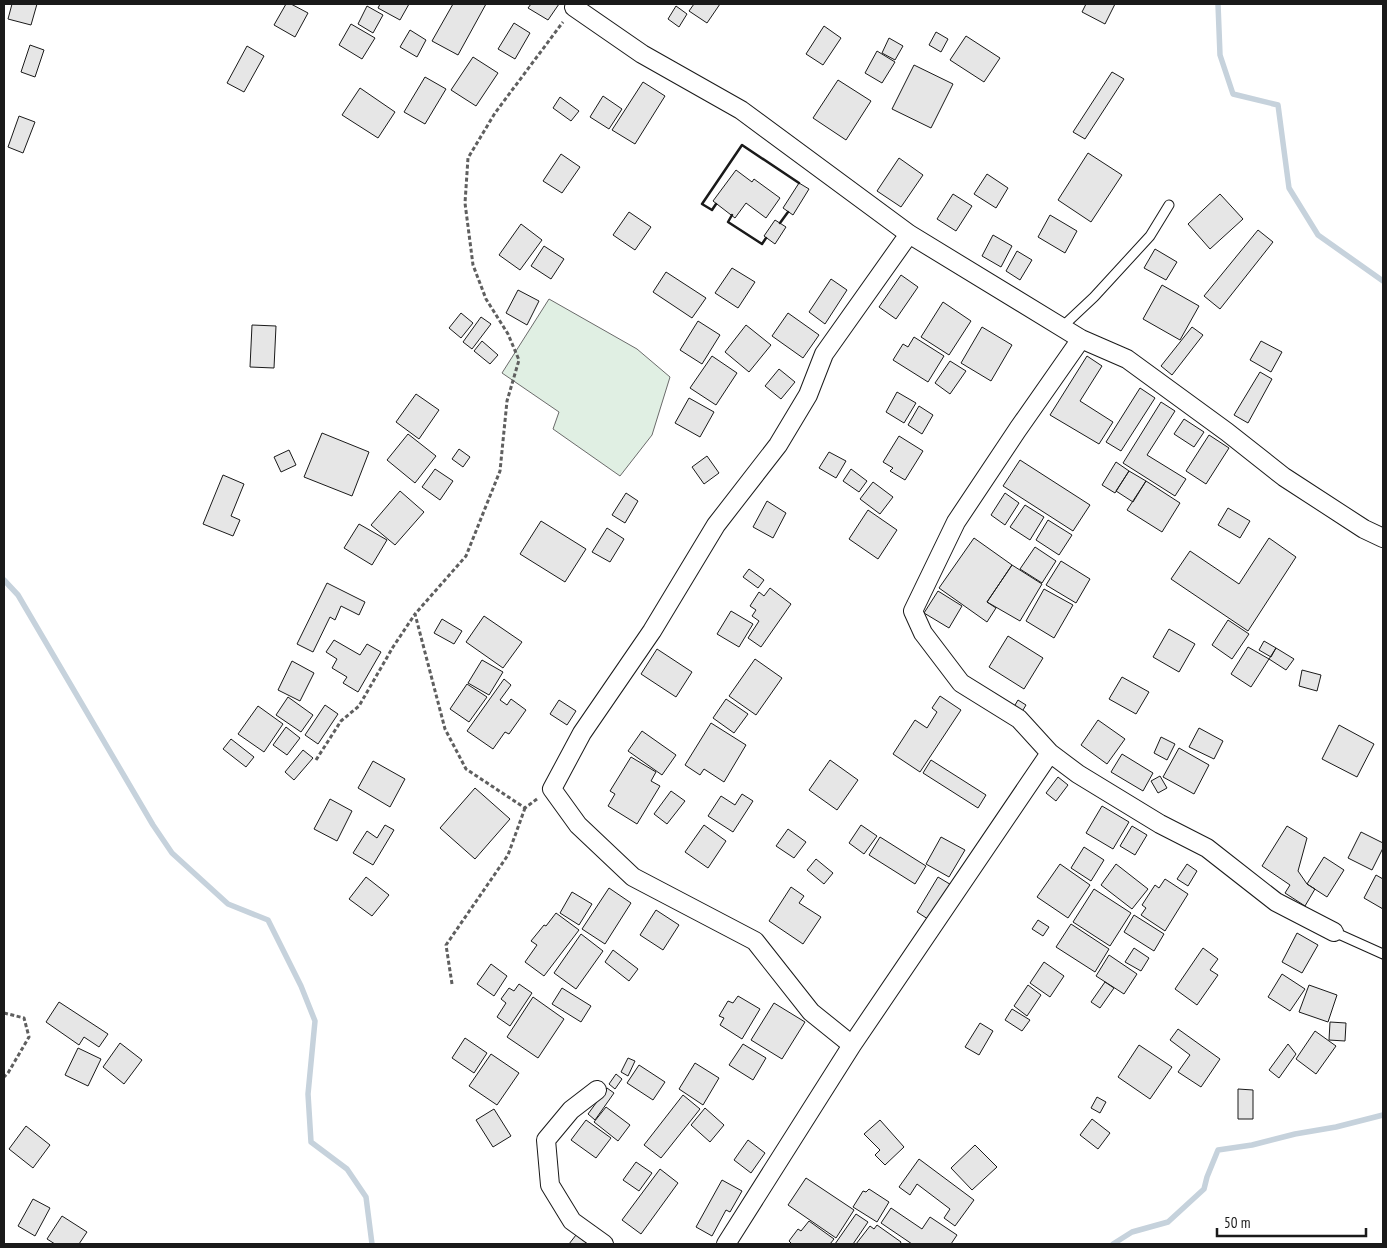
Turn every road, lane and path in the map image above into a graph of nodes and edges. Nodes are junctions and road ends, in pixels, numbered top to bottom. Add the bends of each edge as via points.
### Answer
1 (575, 5) edge
2 (1169, 205) dead end
3 (909, 234) junction
4 (1061, 328) junction
5 (1080, 339) junction
6 (1383, 538) edge
7 (415, 614) junction
8 (1050, 753) junction
9 (316, 760) dead end
10 (552, 788) junction
11 (525, 808) junction
12 (1334, 932) joint
13 (1383, 954) edge
14 (452, 984) dead end
15 (4, 1013) edge
16 (852, 1045) junction
17 (4, 1077) edge
18 (597, 1090) dead end
19 (604, 1244) edge
20 (726, 1244) edge

1 - 3 street via 642,54 741,110
1 - 7 path via 495,113 468,158 465,203 473,265 486,299 508,334 519,360 507,401 500,471 466,556
2 - 4 lane via 1150,236
3 - 4 street
3 - 10 street via 824,354 808,395 778,445 716,525 652,631 582,733
4 - 5 street
5 - 6 street via 1127,359 1284,477
5 - 8 street via 956,522 913,611 923,633 961,683 1019,719
7 - 9 path via 359,706 342,721
7 - 11 path via 445,730 466,769
8 - 12 street via 1160,824 1208,848 1276,902
8 - 16 street
10 - 11 path
10 - 16 street via 578,825 633,877 755,941 811,1012
11 - 14 path via 508,855 446,946
12 - 13 lane
15 - 17 path via 24,1018 29,1037
16 - 20 street
18 - 19 street via 571,1110 546,1140 550,1185 572,1220

